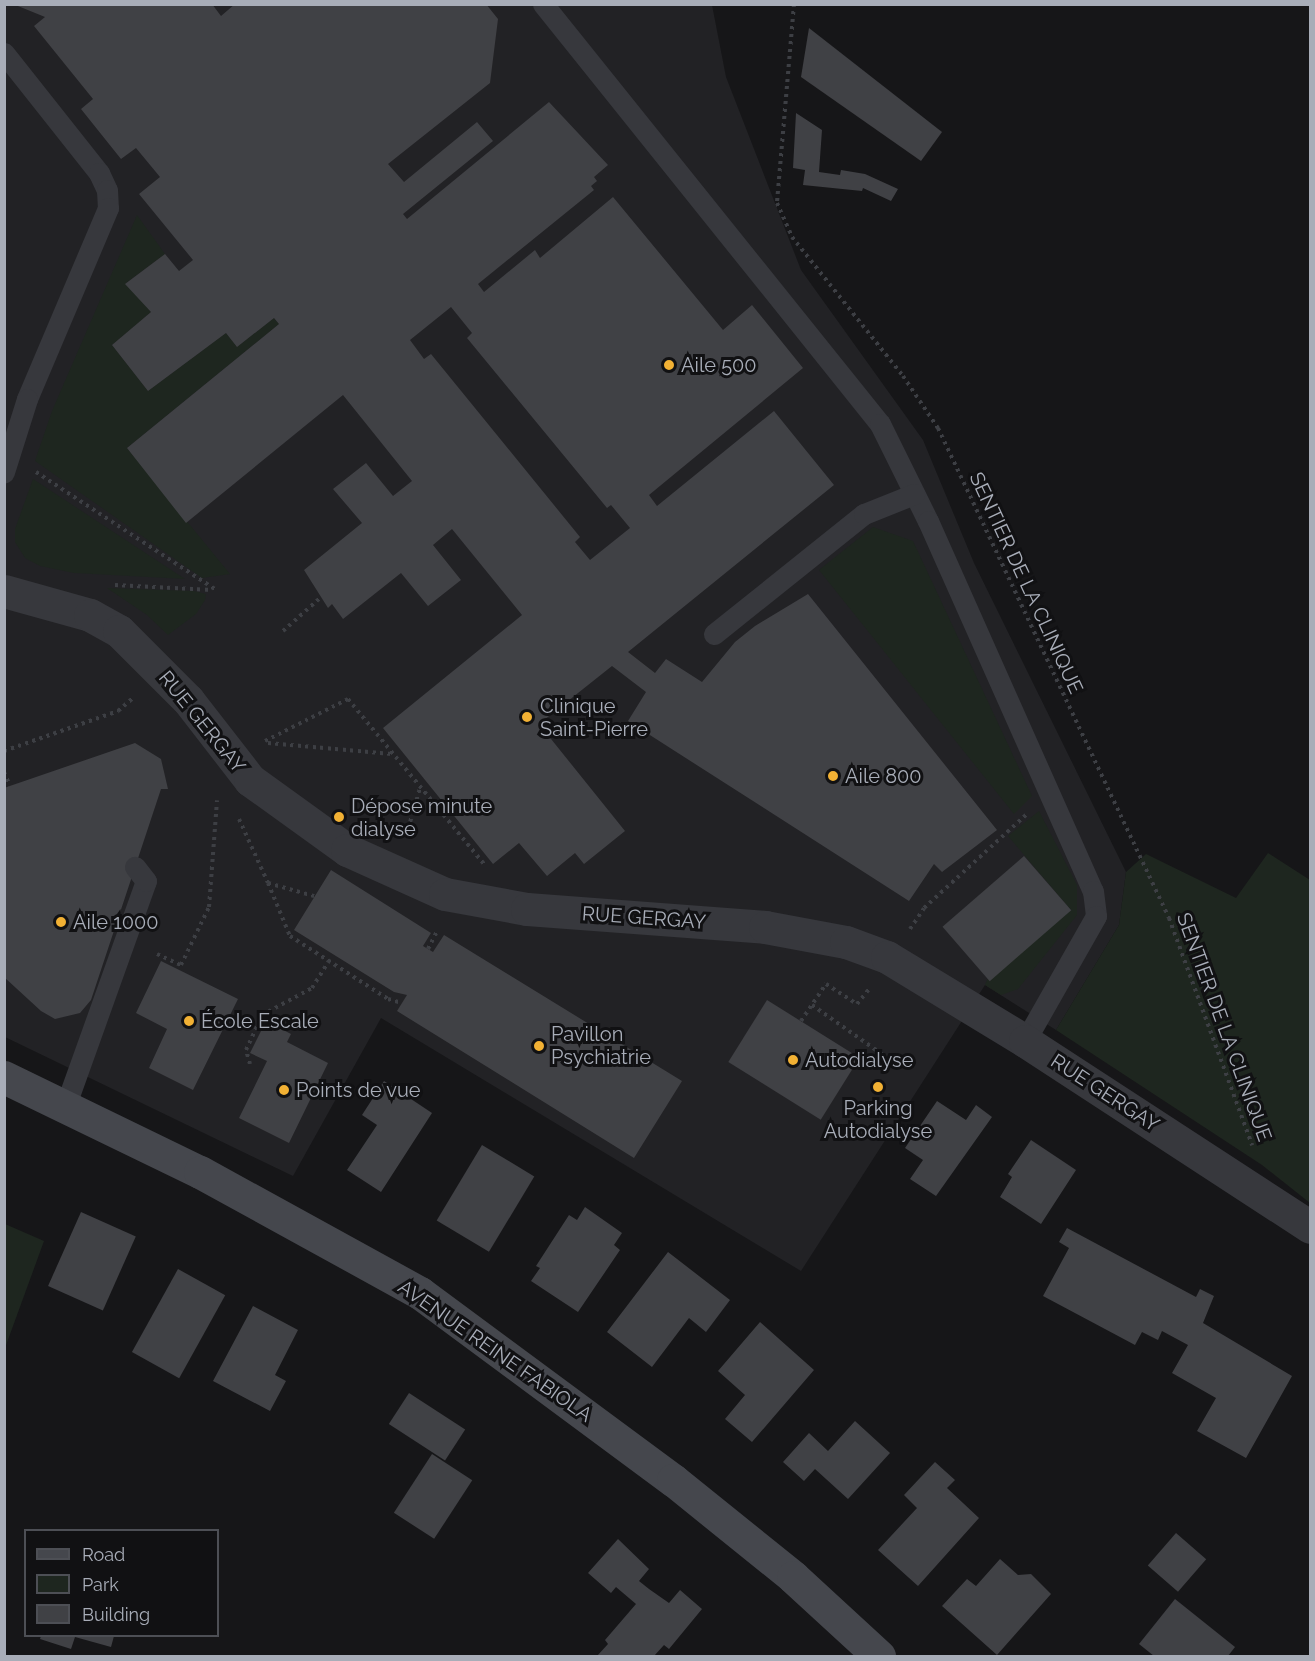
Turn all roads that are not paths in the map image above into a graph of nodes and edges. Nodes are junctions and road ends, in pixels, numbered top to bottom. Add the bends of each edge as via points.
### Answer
1 (543, 4) edge
2 (4, 53) edge
3 (4, 472) edge
4 (914, 494) junction
5 (4, 591) edge
6 (714, 634) dead end
7 (135, 867) dead end
8 (1025, 1041) junction
9 (4, 1077) edge
10 (65, 1107) junction
11 (1311, 1227) edge
12 (879, 1656) edge

1 - 4 lane via 880,424
2 - 3 lane via 99,173 107,190 108,208 27,399
4 - 6 lane via 864,514
4 - 8 lane via 1093,891 1096,916
5 - 8 street, RUE GERGAY via 90,615 119,632 189,700 250,780 346,850 445,894 527,909 765,927 846,942 887,957
7 - 10 lane via 146,881
8 - 11 street, RUE GERGAY
9 - 10 street, AVENUE REINE FABIOLA
10 - 12 street, AVENUE REINE FABIOLA via 200,1172 420,1293 673,1480 793,1577

